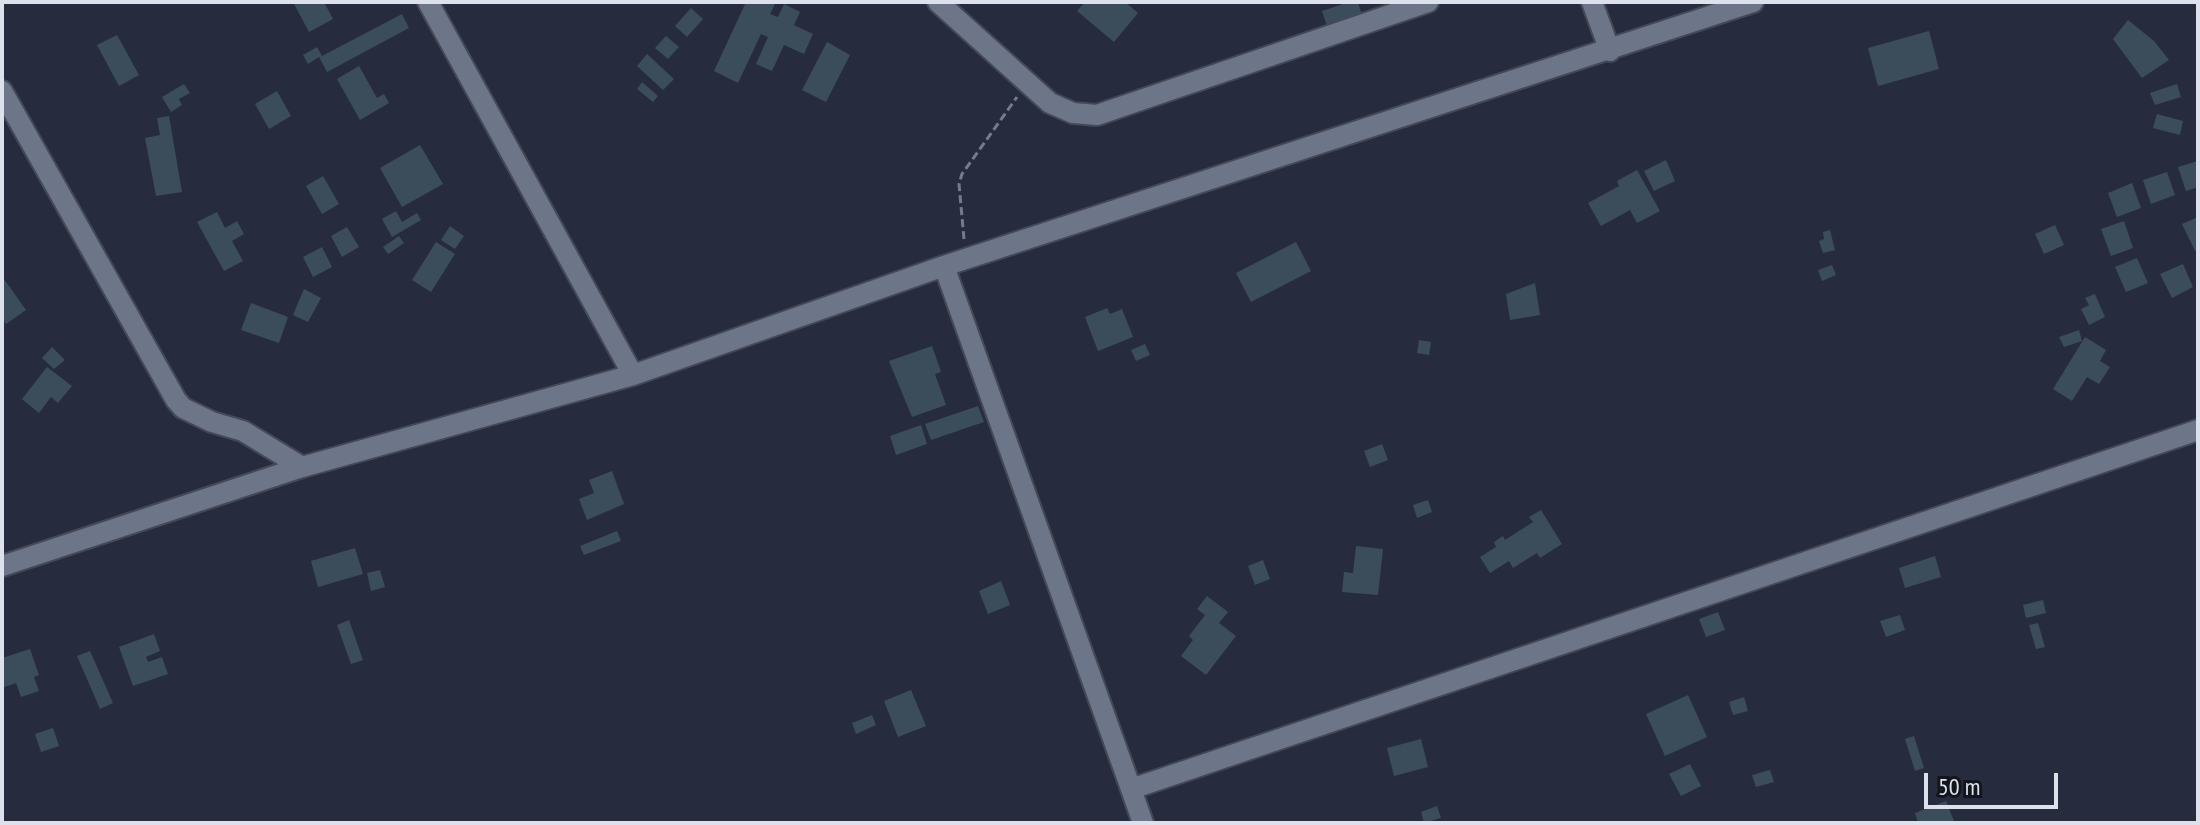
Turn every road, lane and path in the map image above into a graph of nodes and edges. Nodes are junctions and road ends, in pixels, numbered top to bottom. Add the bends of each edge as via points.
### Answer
1 (428, 2) edge
2 (938, 2) edge
3 (1428, 2) edge
4 (1592, 2) edge
5 (1753, 2) edge
6 (1610, 51) junction
7 (1026, 84) junction
8 (2, 91) edge
9 (967, 259) junction
10 (944, 266) junction
11 (633, 375) junction
12 (2198, 430) edge
13 (302, 467) junction
14 (2, 566) edge
15 (1131, 789) junction
16 (1143, 823) edge

1 - 11 street
2 - 7 street
3 - 7 street via 1097,115 1050,103
4 - 6 street
5 - 6 street
6 - 9 street
7 - 9 path via 962,174
8 - 13 street via 176,400 212,422 243,431
9 - 10 street
10 - 11 street
10 - 15 street
11 - 13 street
12 - 15 street
13 - 14 street
15 - 16 street

